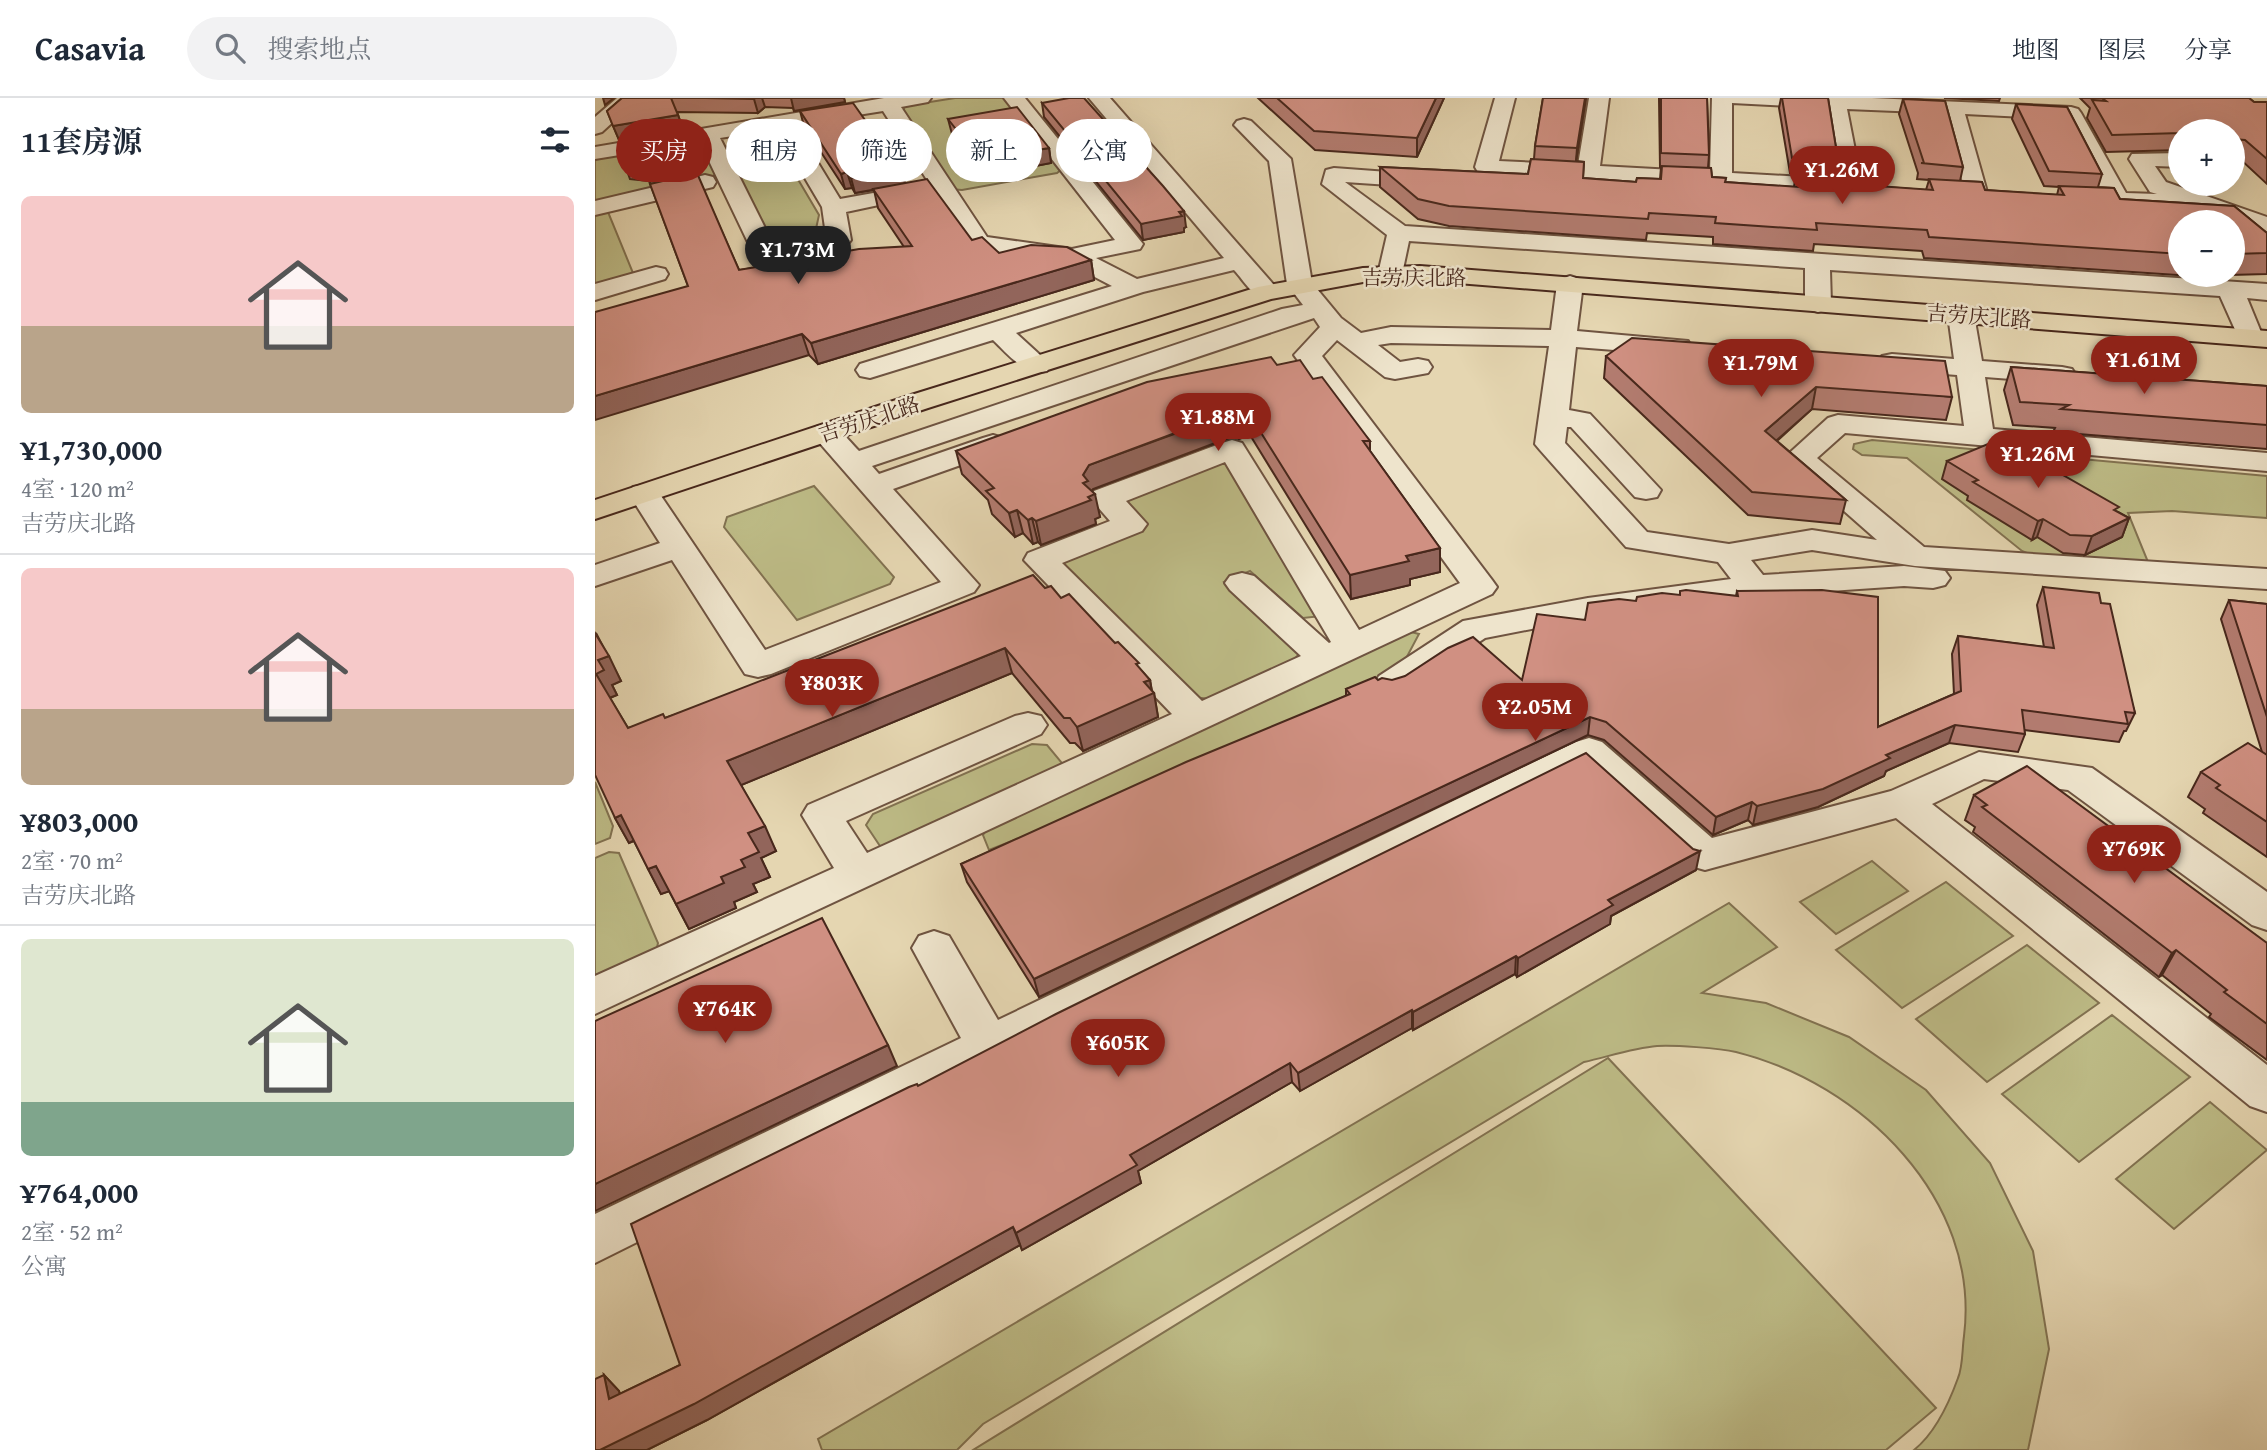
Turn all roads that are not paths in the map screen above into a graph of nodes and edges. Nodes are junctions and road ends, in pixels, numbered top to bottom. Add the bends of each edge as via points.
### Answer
1 (629, 98) edge
2 (921, 98) edge
3 (1014, 98) edge
4 (1099, 98) edge
5 (1505, 98) edge
6 (1599, 98) edge
7 (1722, 98) edge
8 (1737, 98) edge
9 (888, 103) junction
10 (1836, 103) junction
11 (1953, 108) junction
12 (794, 119) edge
13 (1244, 125) dead end
14 (595, 128) edge
15 (712, 145) edge
16 (616, 149) edge
17 (595, 153) edge
18 (2168, 160) edge
19 (1588, 172) junction
20 (726, 175) edge
21 (726, 177) edge
22 (1721, 179) junction
23 (730, 182) edge
24 (819, 182) edge
25 (1458, 183) edge
26 (942, 186) junction
27 (1851, 186) junction
28 (1878, 187) edge
29 (2168, 190) edge
30 (1948, 191) edge
31 (1976, 192) junction
32 (2001, 194) edge
33 (2184, 196) edge
34 (2092, 198) edge
35 (2118, 200) junction
36 (2208, 204) junction
37 (834, 207) junction
38 (595, 208) edge
39 (2267, 225) edge
40 (1399, 233) junction
41 (1072, 256) junction
42 (1240, 261) junction
43 (1817, 261) junction
44 (656, 274) dead end
45 (1390, 274) junction
46 (1300, 284) junction
47 (1570, 284) junction
48 (1134, 287) junction
49 (2230, 289) junction
50 (595, 292) edge
51 (1267, 292) junction
52 (2267, 292) edge
53 (1818, 304) junction
54 (1961, 315) junction
55 (1335, 325) junction
56 (1564, 329) junction
57 (997, 330) junction
58 (2258, 338) edge
59 (1698, 348) edge
60 (1861, 360) edge
61 (1037, 365) junction
62 (1419, 367) dead end
63 (1969, 368) junction
64 (870, 370) dead end
65 (2091, 377) edge
66 (1554, 416) junction
67 (1058, 422) edge
68 (826, 433) junction
69 (1018, 436) edge
70 (1980, 437) junction
71 (2267, 462) edge
72 (863, 475) junction
73 (1646, 490) dead end
74 (644, 494) junction
75 (595, 510) edge
76 (679, 547) junction
77 (1729, 554) junction
78 (1915, 556) junction
79 (595, 576) edge
80 (2267, 579) edge
81 (1242, 583) dead end
82 (1754, 586) junction
83 (2267, 601) edge
84 (1339, 653) junction
85 (1392, 684) edge
86 (1197, 718) junction
87 (1028, 725) dead end
88 (1903, 802) junction
89 (859, 874) junction
90 (2267, 914) edge
91 (934, 948) dead end
92 (595, 996) edge
93 (989, 1046) junction
94 (2267, 1092) edge
95 (595, 1239) edge

1 - 14 lane
2 - 9 lane
3 - 41 lane via 1131,244
4 - 42 lane
5 - 19 lane via 1486,167
6 - 19 lane
7 - 22 lane
8 - 10 lane
9 - 12 lane
9 - 26 lane
10 - 11 lane
10 - 27 lane
11 - 31 lane
11 - 35 lane via 2071,113
13 - 46 lane via 1280,159
15 - 20 lane
16 - 17 lane
18 - 29 lane via 2140,159 2158,187
19 - 22 lane
21 - 38 lane
22 - 27 lane
23 - 37 lane via 766,255 839,240
24 - 37 lane
25 - 40 lane via 1334,175 1333,184
26 - 37 lane
26 - 41 lane via 979,243
27 - 28 lane
30 - 31 lane
31 - 32 lane
33 - 36 lane
34 - 35 lane
35 - 36 lane
36 - 39 lane
40 - 43 lane
40 - 45 lane
41 - 48 lane
42 - 48 lane
42 - 51 lane
43 - 49 lane
43 - 53 lane
44 - 50 lane
45 - 46 main road, 吉劳庆北路
45 - 47 main road, 吉劳庆北路 via 1420,272
46 - 51 main road, 吉劳庆北路
46 - 55 lane
47 - 53 main road, 吉劳庆北路
47 - 56 lane
48 - 57 lane
49 - 52 lane
49 - 58 lane
51 - 61 main road, 吉劳庆北路
53 - 54 main road, 吉劳庆北路
54 - 58 main road, 吉劳庆北路
54 - 63 lane
55 - 56 lane via 1391,335
55 - 62 lane via 1395,371
55 - 67 lane
55 - 72 lane via 1291,315
55 - 84 lane via 1308,355 1480,587
56 - 59 lane
56 - 66 lane
57 - 61 lane
57 - 64 lane
60 - 63 lane
61 - 68 main road, 吉劳庆北路
63 - 65 lane
63 - 70 lane
66 - 73 lane via 1580,420
66 - 77 lane via 1550,444 1637,540
68 - 72 lane
68 - 74 main road, 吉劳庆北路
69 - 72 lane
70 - 71 lane
70 - 78 lane via 1838,424 1799,458
72 - 76 lane via 962,585 758,666
74 - 75 main road, 吉劳庆北路
74 - 76 lane
76 - 79 lane
77 - 78 lane via 1812,540
77 - 82 lane
78 - 80 lane
81 - 84 lane
82 - 83 lane via 1904,576
82 - 85 lane via 1588,608 1475,629
84 - 86 lane
84 - 86 lane via 1232,449 1105,498 1131,524 1040,559
86 - 89 lane
87 - 89 lane via 822,815
88 - 90 lane via 1979,765 2078,778
88 - 93 lane via 1705,855 1589,751
88 - 94 lane
89 - 92 lane
91 - 93 lane
93 - 95 lane

